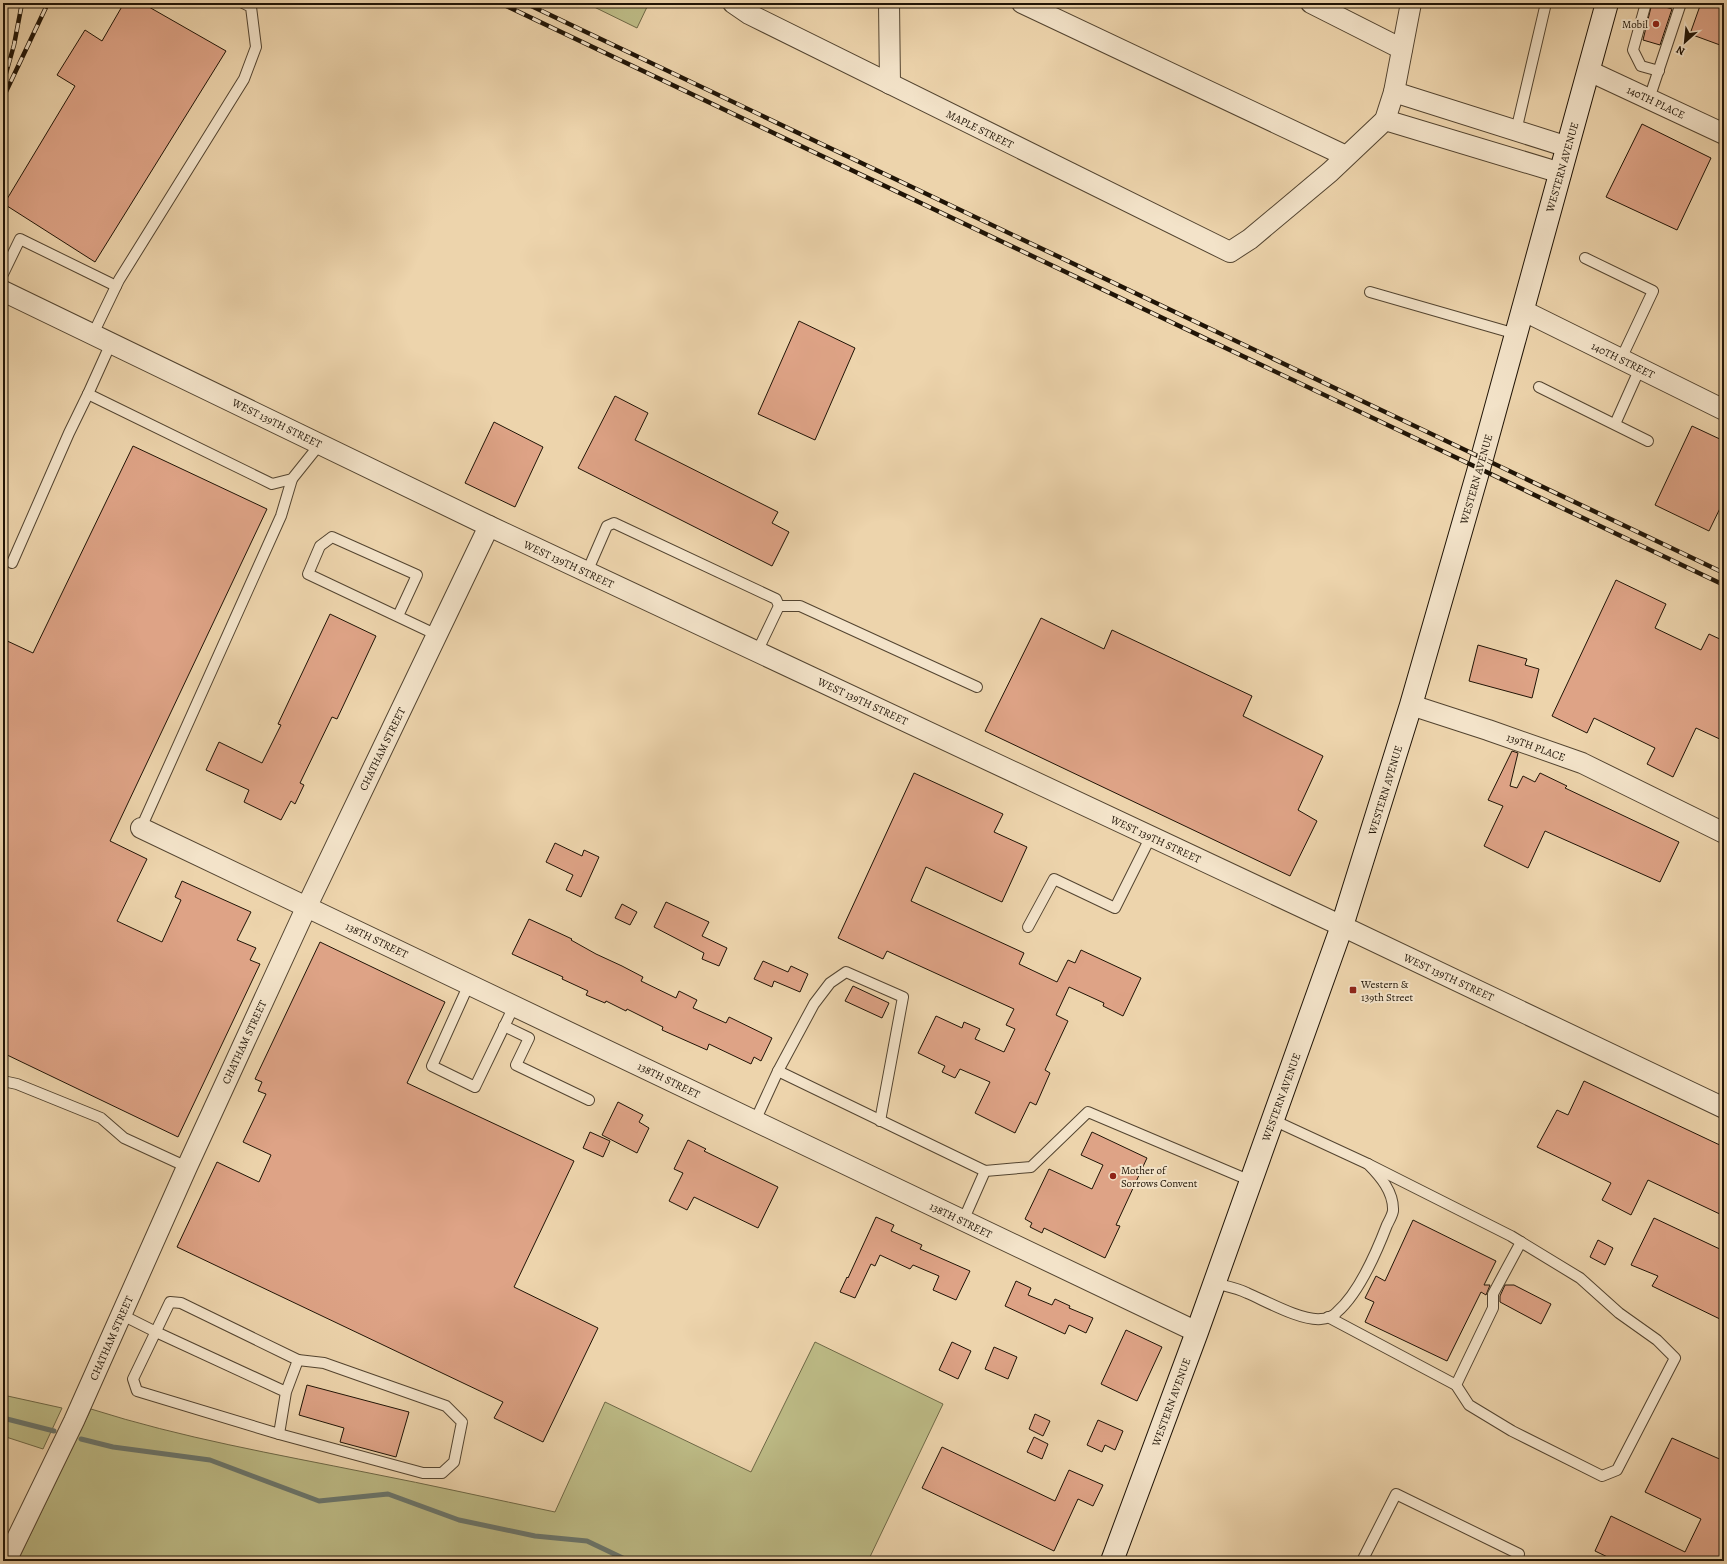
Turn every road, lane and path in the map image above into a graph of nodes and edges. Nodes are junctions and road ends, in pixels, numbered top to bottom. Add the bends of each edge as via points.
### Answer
1 (243, 3) edge
2 (733, 3) edge
3 (889, 3) edge
4 (1022, 3) edge
5 (1311, 3) edge
6 (1411, 3) edge
7 (1546, 3) edge
8 (1607, 3) edge
9 (1646, 3) edge
10 (1681, 3) edge
11 (1402, 49) junction
12 (1588, 71) junction
13 (1659, 71) junction
14 (890, 84) junction
15 (1394, 92) junction
16 (1649, 99) junction
17 (1385, 120) junction
18 (1516, 131) junction
19 (1724, 134) edge
20 (1568, 147) junction
21 (1346, 156) junction
22 (1561, 173) junction
23 (1585, 258) dead end
24 (3, 274) edge
25 (116, 286) junction
26 (3, 291) edge
27 (1370, 292) dead end
28 (1522, 310) junction
29 (93, 334) junction
30 (1516, 334) junction
31 (110, 343) junction
32 (1621, 359) junction
33 (1640, 368) junction
34 (1539, 387) dead end
35 (88, 394) junction
36 (1724, 410) edge
37 (1615, 424) junction
38 (1648, 440) dead end
39 (320, 444) junction
40 (292, 479) junction
41 (489, 526) junction
42 (12, 563) dead end
43 (587, 572) junction
44 (779, 606) junction
45 (398, 616) junction
46 (437, 635) junction
47 (757, 652) junction
48 (977, 687) dead end
49 (1411, 706) junction
50 (141, 828) joint
51 (1724, 833) edge
52 (1151, 836) junction
53 (307, 906) junction
54 (1342, 926) junction
55 (1028, 927) dead end
56 (469, 984) junction
57 (514, 1006) junction
58 (504, 1026) junction
59 (778, 1071) junction
60 (3, 1081) edge
61 (589, 1100) dead end
62 (1724, 1108) edge
63 (1273, 1120) junction
64 (755, 1121) junction
65 (880, 1121) junction
66 (1368, 1164) junction
67 (187, 1167) junction
68 (985, 1171) junction
69 (1251, 1181) junction
70 (963, 1221) junction
71 (1521, 1242) junction
72 (1214, 1283) junction
73 (122, 1315) junction
74 (1328, 1317) junction
75 (156, 1332) junction
76 (1197, 1332) junction
77 (298, 1360) junction
78 (1456, 1385) junction
79 (286, 1392) junction
80 (279, 1434) junction
81 (6, 1561) edge
82 (1112, 1561) edge
83 (1362, 1561) edge
84 (1516, 1561) edge

1 - 25 lane via 251,7 256,47 244,79
2 - 14 street, MAPLE STREET via 749,14
3 - 14 street
4 - 21 street
5 - 11 street
6 - 11 street
7 - 18 lane
8 - 12 main road, WESTERN AVENUE
9 - 13 lane via 1633,50 1642,66
10 - 13 lane
11 - 15 street
12 - 16 street, 140TH PLACE
12 - 20 main road, WESTERN AVENUE
13 - 16 lane
14 - 21 street, MAPLE STREET via 1230,252 1250,239
15 - 17 street
15 - 18 street
16 - 19 street, 140TH PLACE
17 - 21 street
17 - 22 street
18 - 20 street
20 - 22 main road, WESTERN AVENUE
22 - 28 main road, WESTERN AVENUE
23 - 32 lane via 1653,291
24 - 25 lane via 20,239
25 - 29 lane
26 - 29 street, WEST 139TH STREET
27 - 30 lane
28 - 30 main road, WESTERN AVENUE
28 - 32 street, 140TH STREET
29 - 31 street, WEST 139TH STREET
30 - 49 main road, WESTERN AVENUE
31 - 35 lane
31 - 39 street, WEST 139TH STREET
32 - 33 street, 140TH STREET
33 - 36 street, 140TH STREET
33 - 37 lane
34 - 37 lane
35 - 40 lane via 272,484
35 - 42 lane
37 - 38 lane
39 - 40 lane
39 - 41 street, WEST 139TH STREET
40 - 50 lane via 281,516
41 - 43 street, WEST 139TH STREET
41 - 46 street, CHATHAM STREET
43 - 44 lane via 607,526 614,523 776,599
43 - 47 street, WEST 139TH STREET
44 - 47 lane
44 - 48 lane via 800,606
45 - 45 lane via 308,574 320,546 332,537 417,575
45 - 46 lane
46 - 53 street, CHATHAM STREET
47 - 52 street, WEST 139TH STREET
49 - 51 street, 139TH PLACE via 1582,763
49 - 54 main road, WESTERN AVENUE
50 - 53 street, 138TH STREET
52 - 54 street, WEST 139TH STREET
52 - 55 lane via 1115,908 1054,879
53 - 56 street, 138TH STREET
53 - 67 street, CHATHAM STREET
54 - 62 street, WEST 139TH STREET
54 - 63 main road, WESTERN AVENUE
56 - 57 street, 138TH STREET
56 - 58 lane via 432,1066 476,1087
57 - 58 lane
57 - 64 street, 138TH STREET
58 - 61 lane via 529,1038 516,1065
59 - 64 lane
59 - 65 lane
59 - 65 lane via 814,1004 830,984 846,972 903,997
60 - 67 lane via 17,1084 101,1118 124,1138
63 - 66 lane
63 - 69 main road, WESTERN AVENUE
64 - 70 street, 138TH STREET
65 - 68 lane
66 - 71 lane
66 - 74 lane via 1380,1175 1390,1195 1393,1212 1363,1276 1346,1303 1336,1314
67 - 73 street, CHATHAM STREET
68 - 69 lane via 1031,1167 1088,1112
68 - 70 lane
69 - 72 main road, WESTERN AVENUE
70 - 76 street, 138TH STREET
71 - 78 lane via 1493,1294 1493,1308
71 - 78 lane via 1580,1278 1619,1313 1657,1340 1675,1358 1617,1470 1602,1476 1512,1431 1469,1405
72 - 74 lane via 1244,1292 1306,1318
72 - 76 main road, WESTERN AVENUE
73 - 75 lane
73 - 81 street, CHATHAM STREET
74 - 78 lane
75 - 77 lane via 170,1302 181,1303
75 - 79 lane
75 - 80 lane via 133,1379 137,1391
76 - 82 main road, WESTERN AVENUE
77 - 79 lane
77 - 80 lane via 324,1363 446,1406 462,1422 454,1462 442,1473 423,1473
79 - 80 lane
83 - 84 lane via 1396,1494 1519,1554

